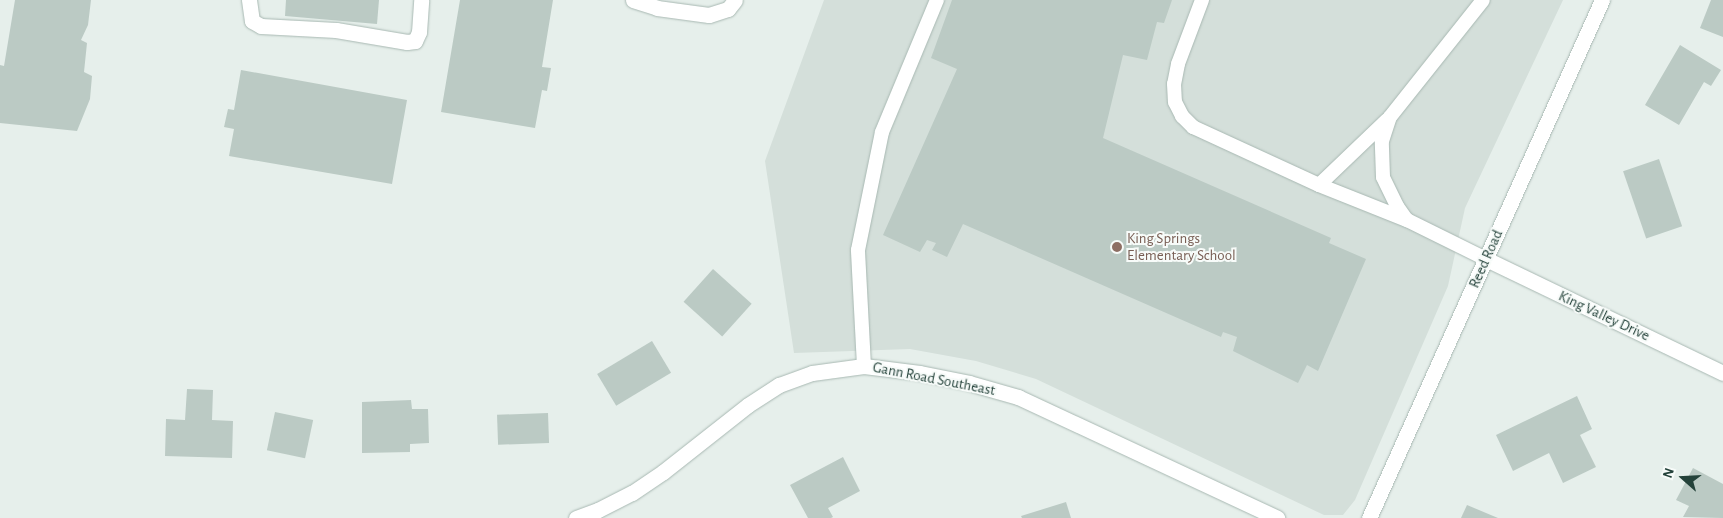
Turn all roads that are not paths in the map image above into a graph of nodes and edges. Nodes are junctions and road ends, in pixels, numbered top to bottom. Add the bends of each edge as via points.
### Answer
1 (248, 0) edge
2 (421, 0) edge
3 (633, 0) edge
4 (735, 0) edge
5 (936, 0) edge
6 (1202, 0) edge
7 (1483, 0) edge
8 (1602, 0) edge
9 (1390, 117) junction
10 (1319, 185) junction
11 (1407, 220) junction
12 (1486, 259) junction
13 (864, 366) junction
14 (1723, 373) edge
15 (576, 518) edge
16 (1277, 518) edge
17 (1369, 518) edge

1 - 2 street via 252,21 261,26 336,30 407,42 415,41 419,32
3 - 4 street via 657,8 709,15 728,9
5 - 13 lane via 882,132 858,250
6 - 10 lane via 1178,64 1174,84 1175,102 1182,116 1209,136
7 - 9 lane
8 - 12 street, Reed Road
9 - 10 lane
9 - 11 lane via 1382,141 1381,162 1388,190
10 - 11 lane
11 - 12 lane
12 - 14 street, King Valley Drive
12 - 17 street, Reed Road
13 - 15 street, Gann Road Southeast via 812,373 779,386 748,405 632,493
13 - 16 street, Gann Road Southeast via 920,373 1018,397

